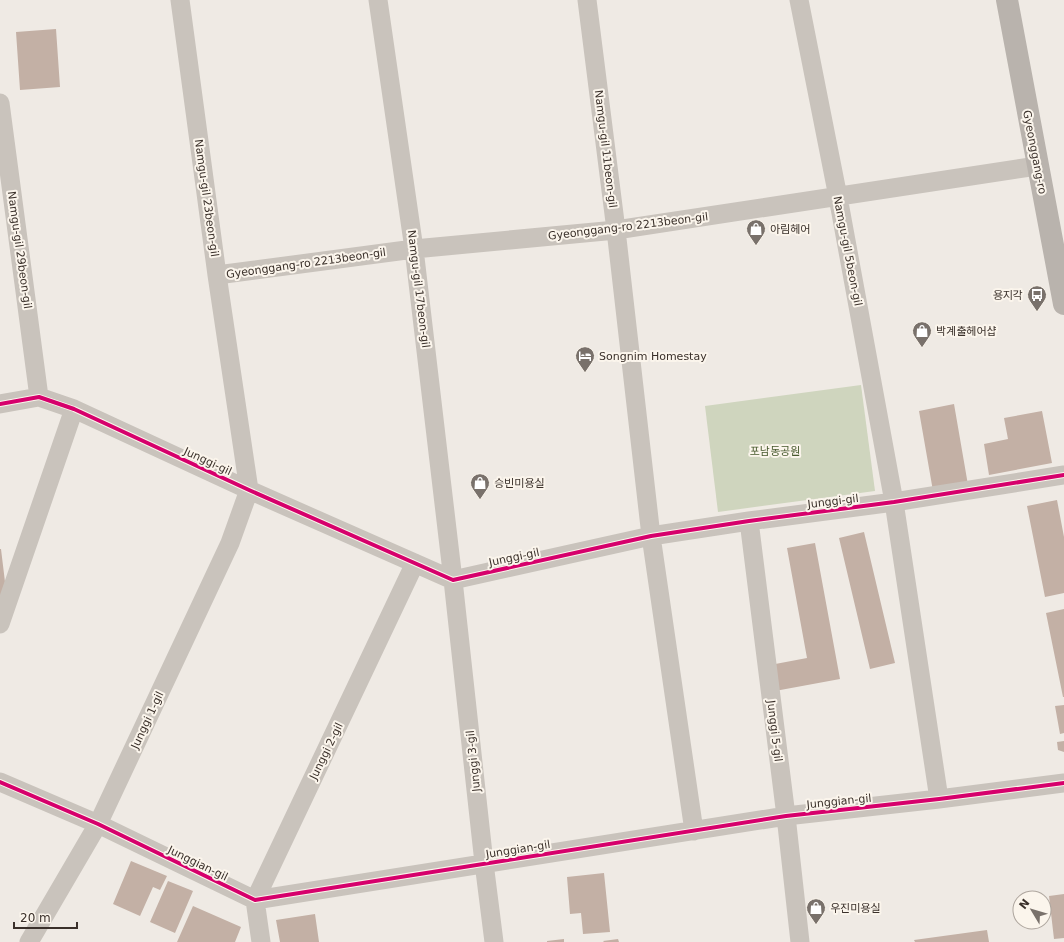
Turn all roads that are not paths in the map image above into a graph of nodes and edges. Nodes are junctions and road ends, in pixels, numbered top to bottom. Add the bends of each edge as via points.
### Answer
1 (180, 0) edge
2 (378, 0) edge
3 (587, 0) edge
4 (799, 0) edge
5 (1007, 0) edge
6 (0, 103) edge
7 (1037, 166) junction
8 (838, 197) junction
9 (616, 230) junction
10 (414, 249) junction
11 (217, 275) junction
12 (1064, 304) edge
13 (39, 397) junction
14 (0, 404) edge
15 (74, 409) junction
16 (1064, 475) edge
17 (249, 490) junction
18 (894, 502) junction
19 (749, 521) junction
20 (651, 536) junction
21 (416, 563) junction
22 (453, 580) junction
23 (0, 624) edge
24 (0, 782) edge
25 (1064, 783) edge
26 (939, 799) junction
27 (786, 816) junction
28 (98, 824) junction
29 (694, 830) junction
30 (484, 863) junction
31 (254, 900) junction
32 (29, 942) edge
33 (261, 942) edge
34 (494, 942) edge
35 (800, 942) edge

1 - 11 street, Namgu-gil 23beon-gil
2 - 10 street, Namgu-gil 17beon-gil
3 - 9 street, Namgu-gil 11beon-gil
4 - 8 street, Namgu-gil 5beon-gil
5 - 7 street, Gyeonggang-ro
6 - 13 street, Namgu-gil 29beon-gil
7 - 8 street, Gyeonggang-ro 2213beon-gil
7 - 12 street, Gyeonggang-ro
8 - 9 street, Gyeonggang-ro 2213beon-gil
8 - 18 street, Namgu-gil 5beon-gil
9 - 10 street, Gyeonggang-ro 2213beon-gil
9 - 20 street, Namgu-gil 11beon-gil
10 - 11 street, Gyeonggang-ro 2213beon-gil
10 - 22 street, Namgu-gil 17beon-gil
11 - 17 street, Namgu-gil 23beon-gil
13 - 14 street, Junggi-gil
13 - 15 street, Junggi-gil
15 - 17 street, Junggi-gil
15 - 23 street
16 - 18 street, Junggi-gil
17 - 21 street, Junggi-gil
17 - 28 street, Junggi 1-gil via 230,542
18 - 19 street, Junggi-gil
18 - 26 street, Namgu-gil 5beon-gil
19 - 20 street, Junggi-gil
19 - 27 street, Junggi 5-gil
20 - 22 street, Junggi-gil
20 - 29 street, Namgu-gil 11beon-gil
21 - 22 street, Junggi-gil
21 - 31 street, Junggi 2-gil
22 - 30 street, Junggi 3-gil
24 - 28 street, Junggian-gil
25 - 26 street, Junggian-gil
26 - 27 street, Junggian-gil
27 - 29 street, Junggian-gil
27 - 35 street, Junggi 5-gil
28 - 31 street, Junggian-gil
28 - 32 street, Junggi 1-gil
29 - 30 street, Junggian-gil
30 - 31 street, Junggian-gil
30 - 34 street, Junggi 3-gil
31 - 33 street

